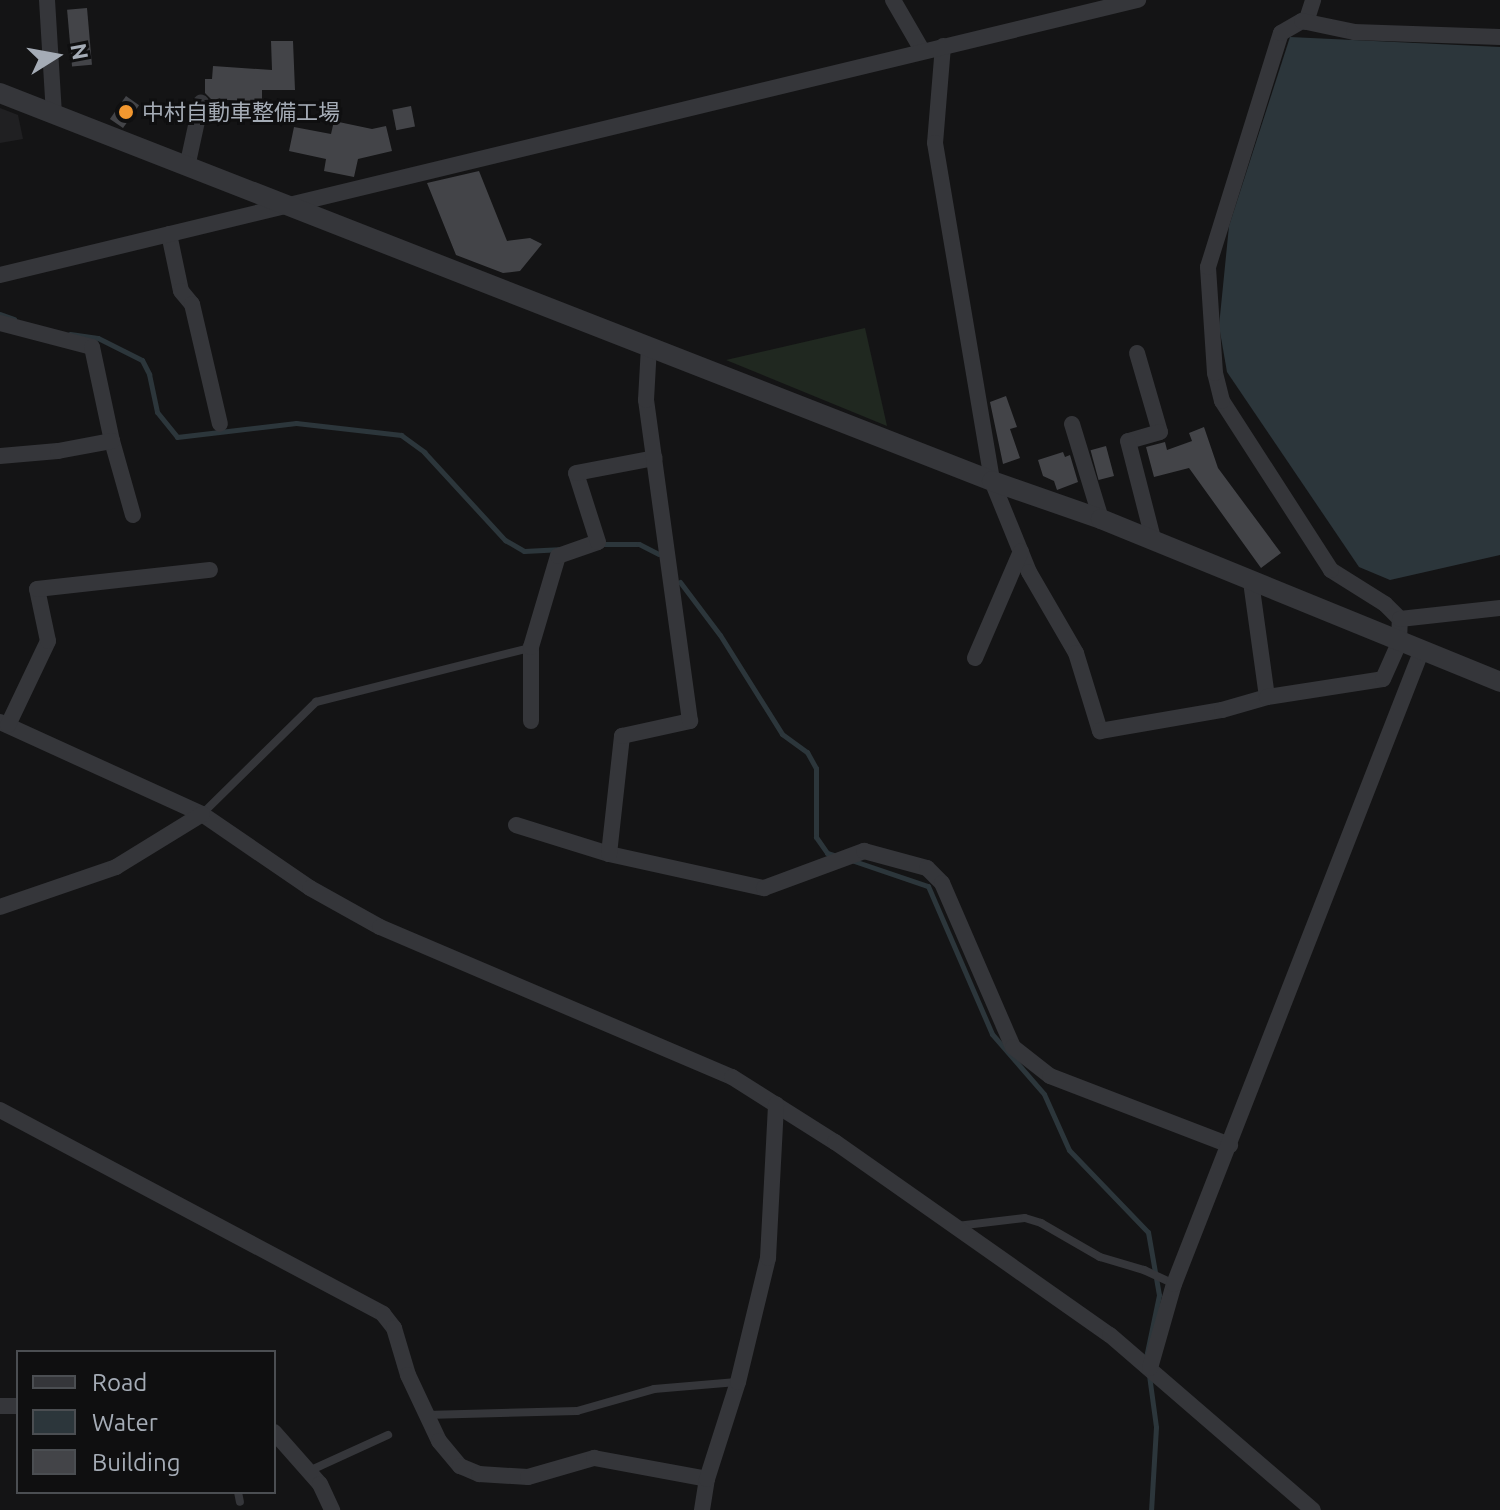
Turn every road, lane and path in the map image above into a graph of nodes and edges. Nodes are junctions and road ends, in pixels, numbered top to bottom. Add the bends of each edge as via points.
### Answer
1 (47, 0) edge
2 (893, 0) edge
3 (1138, 0) edge
4 (1313, 0) edge
5 (1306, 22) junction
6 (1500, 37) edge
7 (943, 46) junction
8 (922, 50) junction
9 (0, 93) edge
10 (201, 103) dead end
11 (54, 113) junction
12 (187, 167) junction
13 (289, 204) junction
14 (169, 234) junction
15 (0, 275) edge
16 (0, 323) edge
17 (649, 347) junction
18 (1137, 353) dead end
19 (220, 424) dead end
20 (1072, 424) dead end
21 (112, 441) junction
22 (0, 456) edge
23 (655, 458) junction
24 (992, 481) junction
25 (133, 515) dead end
26 (1101, 519) junction
27 (1154, 542) junction
28 (1021, 551) junction
29 (210, 570) dead end
30 (1251, 581) junction
31 (1500, 608) edge
32 (1400, 619) junction
33 (1399, 643) junction
34 (531, 647) junction
35 (1421, 652) junction
36 (975, 658) dead end
37 (1500, 682) edge
38 (1267, 697) junction
39 (531, 721) dead end
40 (4, 724) edge
41 (202, 814) junction
42 (516, 825) dead end
43 (609, 854) junction
44 (0, 907) edge
45 (776, 1104) junction
46 (0, 1110) edge
47 (1230, 1145) junction
48 (952, 1227) junction
49 (1174, 1284) junction
50 (1150, 1368) junction
51 (738, 1382) junction
52 (426, 1415) junction
53 (276, 1434) edge
54 (388, 1435) dead end
55 (309, 1471) junction
56 (707, 1479) junction
57 (332, 1510) edge
58 (702, 1510) edge
59 (1313, 1510) edge

1 - 11 street
2 - 8 street
3 - 7 street
4 - 5 street
5 - 6 street via 1354,32
5 - 32 street via 1281,33 1208,267 1215,373 1222,401 1331,570
7 - 8 street
7 - 24 street via 935,143
8 - 13 street
9 - 11 street
10 - 12 street
11 - 12 street
12 - 13 street
13 - 14 street
13 - 17 street
14 - 15 street
14 - 19 street via 181,291 192,304
16 - 21 street via 92,347
17 - 23 street via 646,400
17 - 24 street
18 - 27 street via 1160,432 1128,441
20 - 26 street
21 - 22 street
21 - 25 street
23 - 34 street via 576,473 598,542 558,556
23 - 43 street via 690,721 622,736
24 - 26 street
24 - 28 street
26 - 27 street
27 - 30 street
28 - 36 street
28 - 38 street via 1076,653 1100,731
29 - 40 street via 37,589 48,641
30 - 33 street
30 - 38 street
31 - 32 street
32 - 33 street
33 - 35 street
33 - 38 street via 1383,679
34 - 39 street
34 - 41 lane via 316,702
35 - 37 street
35 - 47 street
40 - 41 street
41 - 44 street via 116,867
41 - 45 street via 310,888 380,927 732,1077
42 - 43 street
43 - 47 street via 764,888 864,851 927,868 942,883 1013,1047 1050,1076
45 - 48 street
45 - 51 street via 768,1258
46 - 52 street via 369,1304 394,1328
47 - 49 street
48 - 49 lane via 1025,1218 1100,1257
48 - 50 street
49 - 50 street
50 - 59 street
51 - 52 lane via 654,1389 577,1411
51 - 56 street
52 - 56 street via 460,1466 479,1474 528,1477 594,1458
53 - 55 street
54 - 55 lane
55 - 57 street
56 - 58 street

